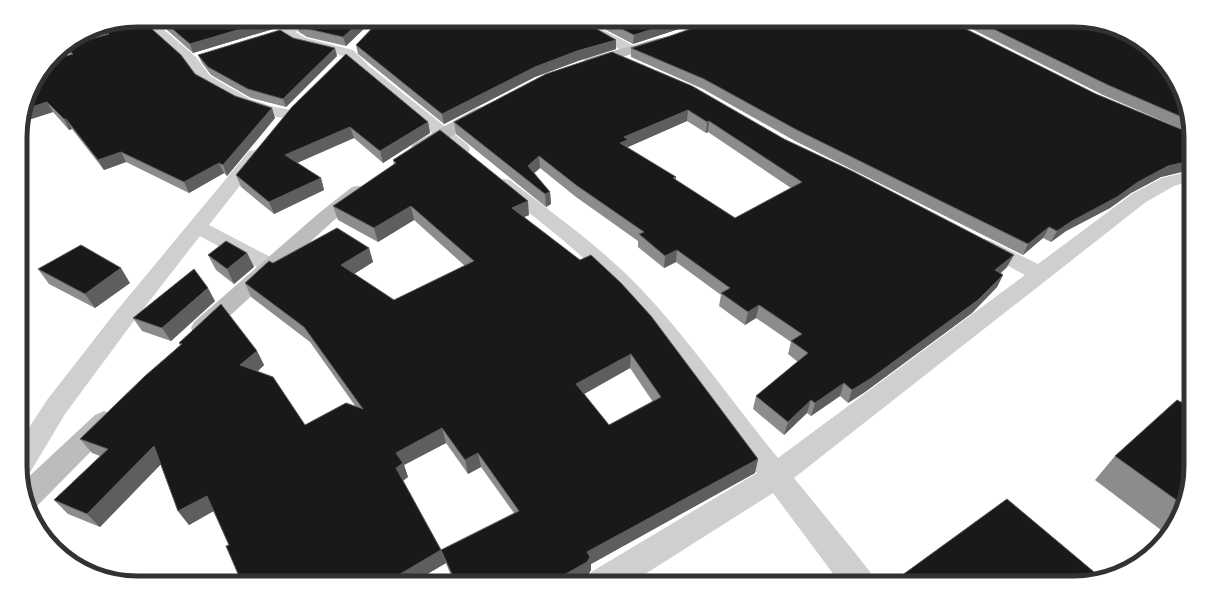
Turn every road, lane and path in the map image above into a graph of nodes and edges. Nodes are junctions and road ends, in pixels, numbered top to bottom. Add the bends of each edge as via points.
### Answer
1 (161, 27) edge
2 (298, 27) edge
3 (586, 27) edge
4 (284, 31) junction
5 (270, 36) edge
6 (679, 36) edge
7 (206, 56) edge
8 (635, 59) junction
9 (192, 60) junction
10 (576, 67) edge
11 (500, 102) edge
12 (443, 133) junction
13 (407, 156) edge
14 (1184, 178) edge
15 (371, 181) edge
16 (197, 227) junction
17 (969, 237) edge
18 (271, 266) junction
19 (1040, 274) junction
20 (190, 338) edge
21 (114, 411) edge
22 (27, 453) edge
23 (783, 485) junction
24 (31, 493) edge
25 (615, 576) edge
26 (854, 576) edge

1 - 9 street
2 - 4 street
3 - 8 street
4 - 5 street
4 - 12 street via 301,41 343,52
6 - 8 street
7 - 9 street
8 - 10 street via 613,56
9 - 16 street via 205,79 245,102 284,110 271,135
11 - 12 street
12 - 13 street
12 - 23 street via 583,248 630,291 659,323
14 - 19 street via 1168,182 1139,198
15 - 18 street
16 - 18 street
16 - 22 street via 56,407
17 - 19 street
18 - 20 street
19 - 23 street
21 - 24 street
23 - 25 street
23 - 26 street

